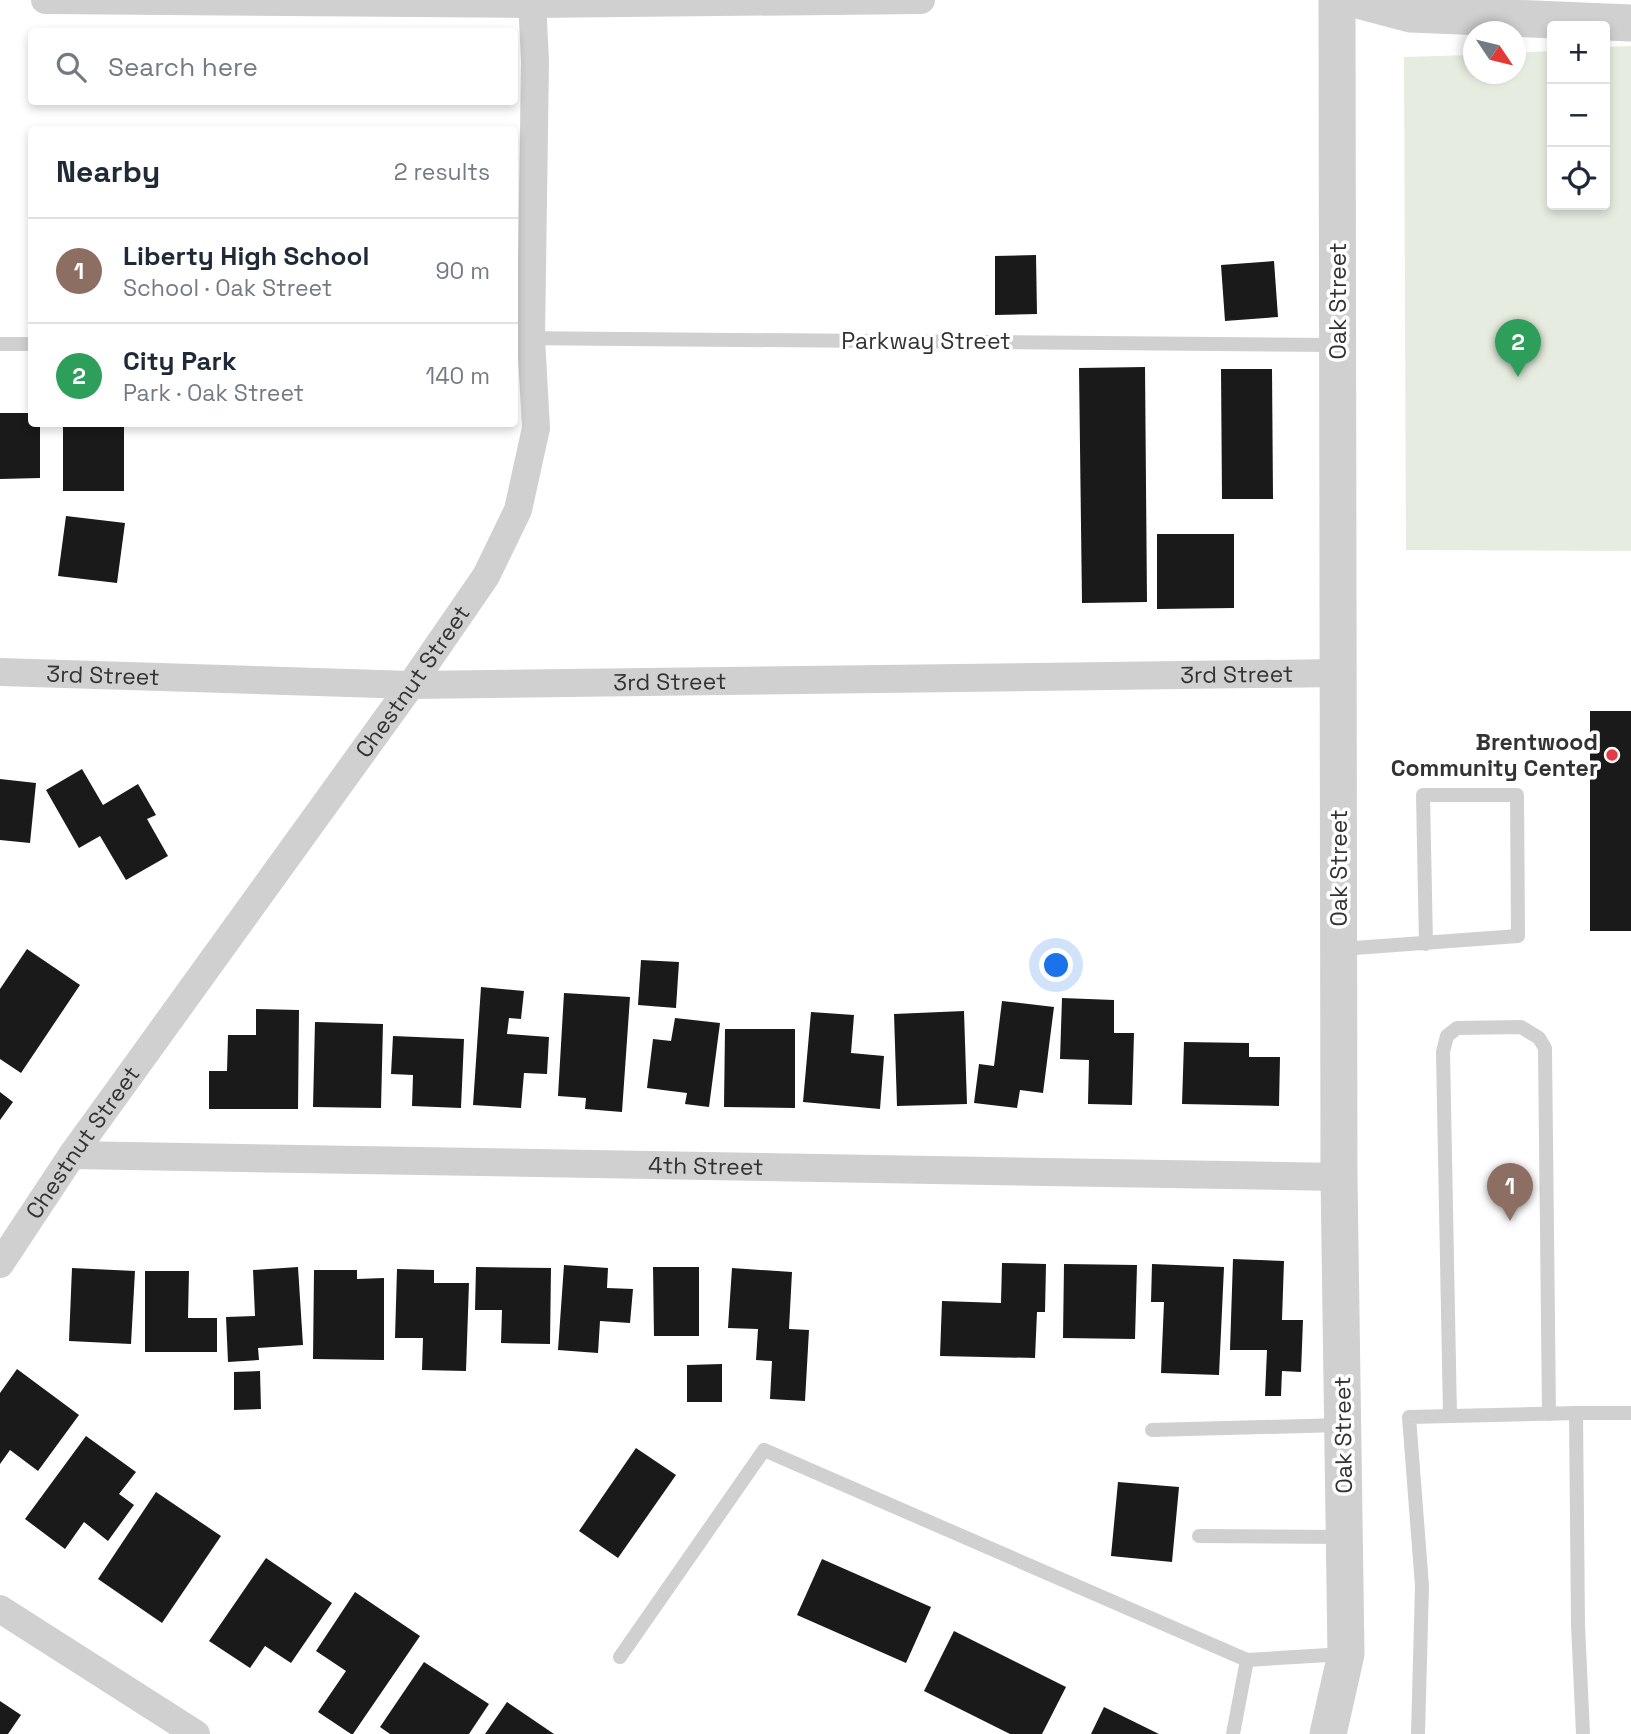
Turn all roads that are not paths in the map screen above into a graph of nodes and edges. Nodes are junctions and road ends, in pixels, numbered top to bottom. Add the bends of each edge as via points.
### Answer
1 (45, 0) edge
2 (920, 0) edge
3 (1337, 0) edge
4 (1358, 0) edge
5 (532, 2) edge
6 (1631, 23) edge
7 (523, 338) edge
8 (0, 344) edge
9 (28, 344) edge
10 (1338, 345) junction
11 (0, 672) edge
12 (1339, 673) junction
13 (411, 685) junction
14 (1426, 944) junction
15 (1339, 949) junction
16 (72, 1155) junction
17 (1339, 1177) junction
18 (0, 1264) edge
19 (1576, 1413) junction
20 (1631, 1413) edge
21 (1549, 1414) junction
22 (1450, 1416) junction
23 (1342, 1425) junction
24 (1152, 1430) dead end
25 (1199, 1536) dead end
26 (1345, 1537) junction
27 (0, 1609) edge
28 (1346, 1654) junction
29 (620, 1657) dead end
30 (1247, 1660) junction
31 (196, 1734) edge
32 (1233, 1734) edge
33 (1328, 1734) edge
34 (1418, 1734) edge
35 (1583, 1734) edge

1 - 5 street
2 - 5 street
3 - 10 street, Oak Street
4 - 6 street via 1411,14
5 - 7 street, Chestnut Street via 535,61
7 - 10 lane, Parkway Street
7 - 13 street, Chestnut Street via 536,428 518,510 486,576
8 - 9 lane
10 - 12 street, Oak Street
11 - 13 street, 3rd Street
12 - 13 street, 3rd Street
12 - 15 street, Oak Street
13 - 16 street, Chestnut Street
14 - 14 lane via 1518,936 1517,795 1423,795
14 - 15 lane
15 - 17 street, Oak Street
16 - 17 street, 4th Street
16 - 18 street, Chestnut Street
17 - 23 street, Oak Street
19 - 20 lane
19 - 21 lane
19 - 35 lane
21 - 22 lane
21 - 22 lane via 1545,1048 1539,1038 1521,1027 1457,1028 1447,1036 1443,1052
22 - 34 lane via 1409,1417 1422,1586
23 - 24 lane
23 - 26 street, Oak Street
25 - 26 lane
26 - 28 street, Oak Street
27 - 31 street
28 - 30 lane
28 - 33 street, Oak Street
29 - 30 lane via 764,1450
30 - 32 lane

